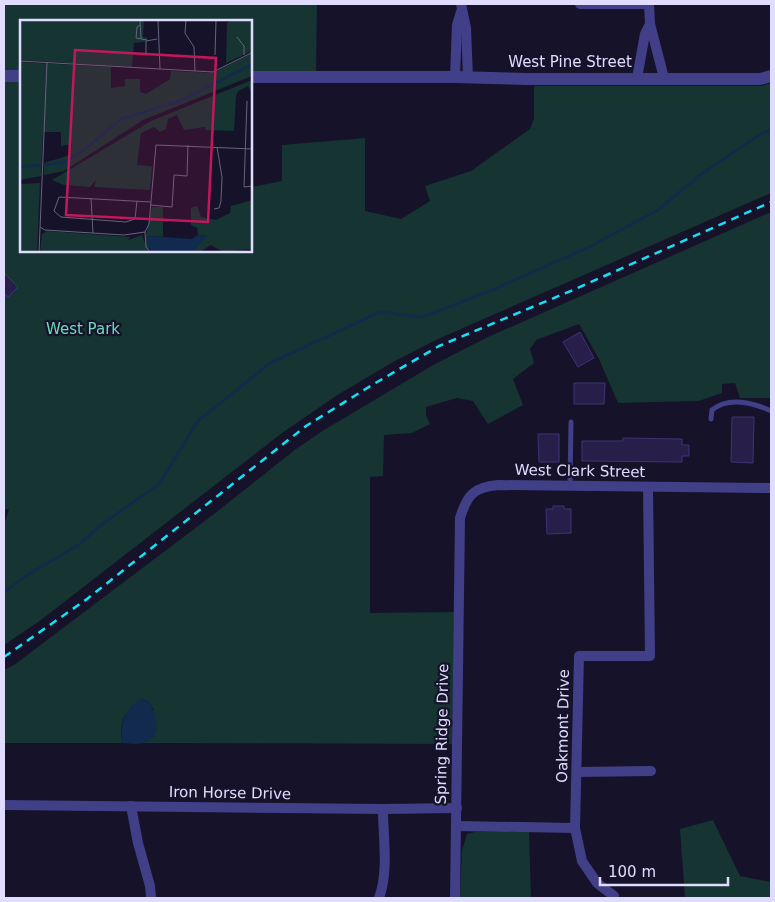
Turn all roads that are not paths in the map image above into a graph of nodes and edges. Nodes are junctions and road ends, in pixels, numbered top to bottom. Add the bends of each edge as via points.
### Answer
1 (580, 4) edge
2 (649, 4) edge
3 (461, 7) edge
4 (650, 24) junction
5 (4, 76) edge
6 (20, 76) edge
7 (252, 76) edge
8 (771, 76) edge
9 (455, 77) junction
10 (468, 77) junction
11 (638, 78) junction
12 (664, 78) junction
13 (771, 411) edge
14 (711, 419) dead end
15 (571, 422) dead end
16 (570, 485) junction
17 (648, 487) junction
18 (771, 488) edge
19 (459, 571) joint
20 (651, 771) dead end
21 (577, 772) junction
22 (4, 806) edge
23 (131, 806) junction
24 (457, 808) junction
25 (383, 809) junction
26 (456, 826) junction
27 (575, 828) junction
28 (614, 896) dead end
29 (150, 898) edge
30 (379, 898) edge
31 (455, 898) edge

1 - 2 street
2 - 4 street
3 - 9 street via 457,24
3 - 10 street via 466,28
4 - 11 street via 645,34
4 - 12 street
5 - 6 street
7 - 9 street, West Pine Street
8 - 12 street, West Pine Street via 760,79
9 - 10 street, West Pine Street
10 - 11 street, West Pine Street
11 - 12 street, West Pine Street
13 - 14 lane via 756,404 729,402 712,410
15 - 16 lane
16 - 17 street, West Clark Street
16 - 19 street, West Clark Street via 485,486 473,493 460,518
17 - 18 street, West Clark Street
17 - 21 street, Oakmont Drive via 650,656 579,656
19 - 24 street, Spring Ridge Drive
20 - 21 street
21 - 27 street, Oakmont Drive
22 - 23 street, Iron Horse Drive
23 - 25 street, Iron Horse Drive
23 - 29 street
24 - 25 street, Iron Horse Drive
24 - 26 street, Spring Ridge Drive
25 - 30 street via 384,864
26 - 27 street
26 - 31 street, Spring Ridge Drive
27 - 28 street, Oakmont Drive via 582,861 597,883

